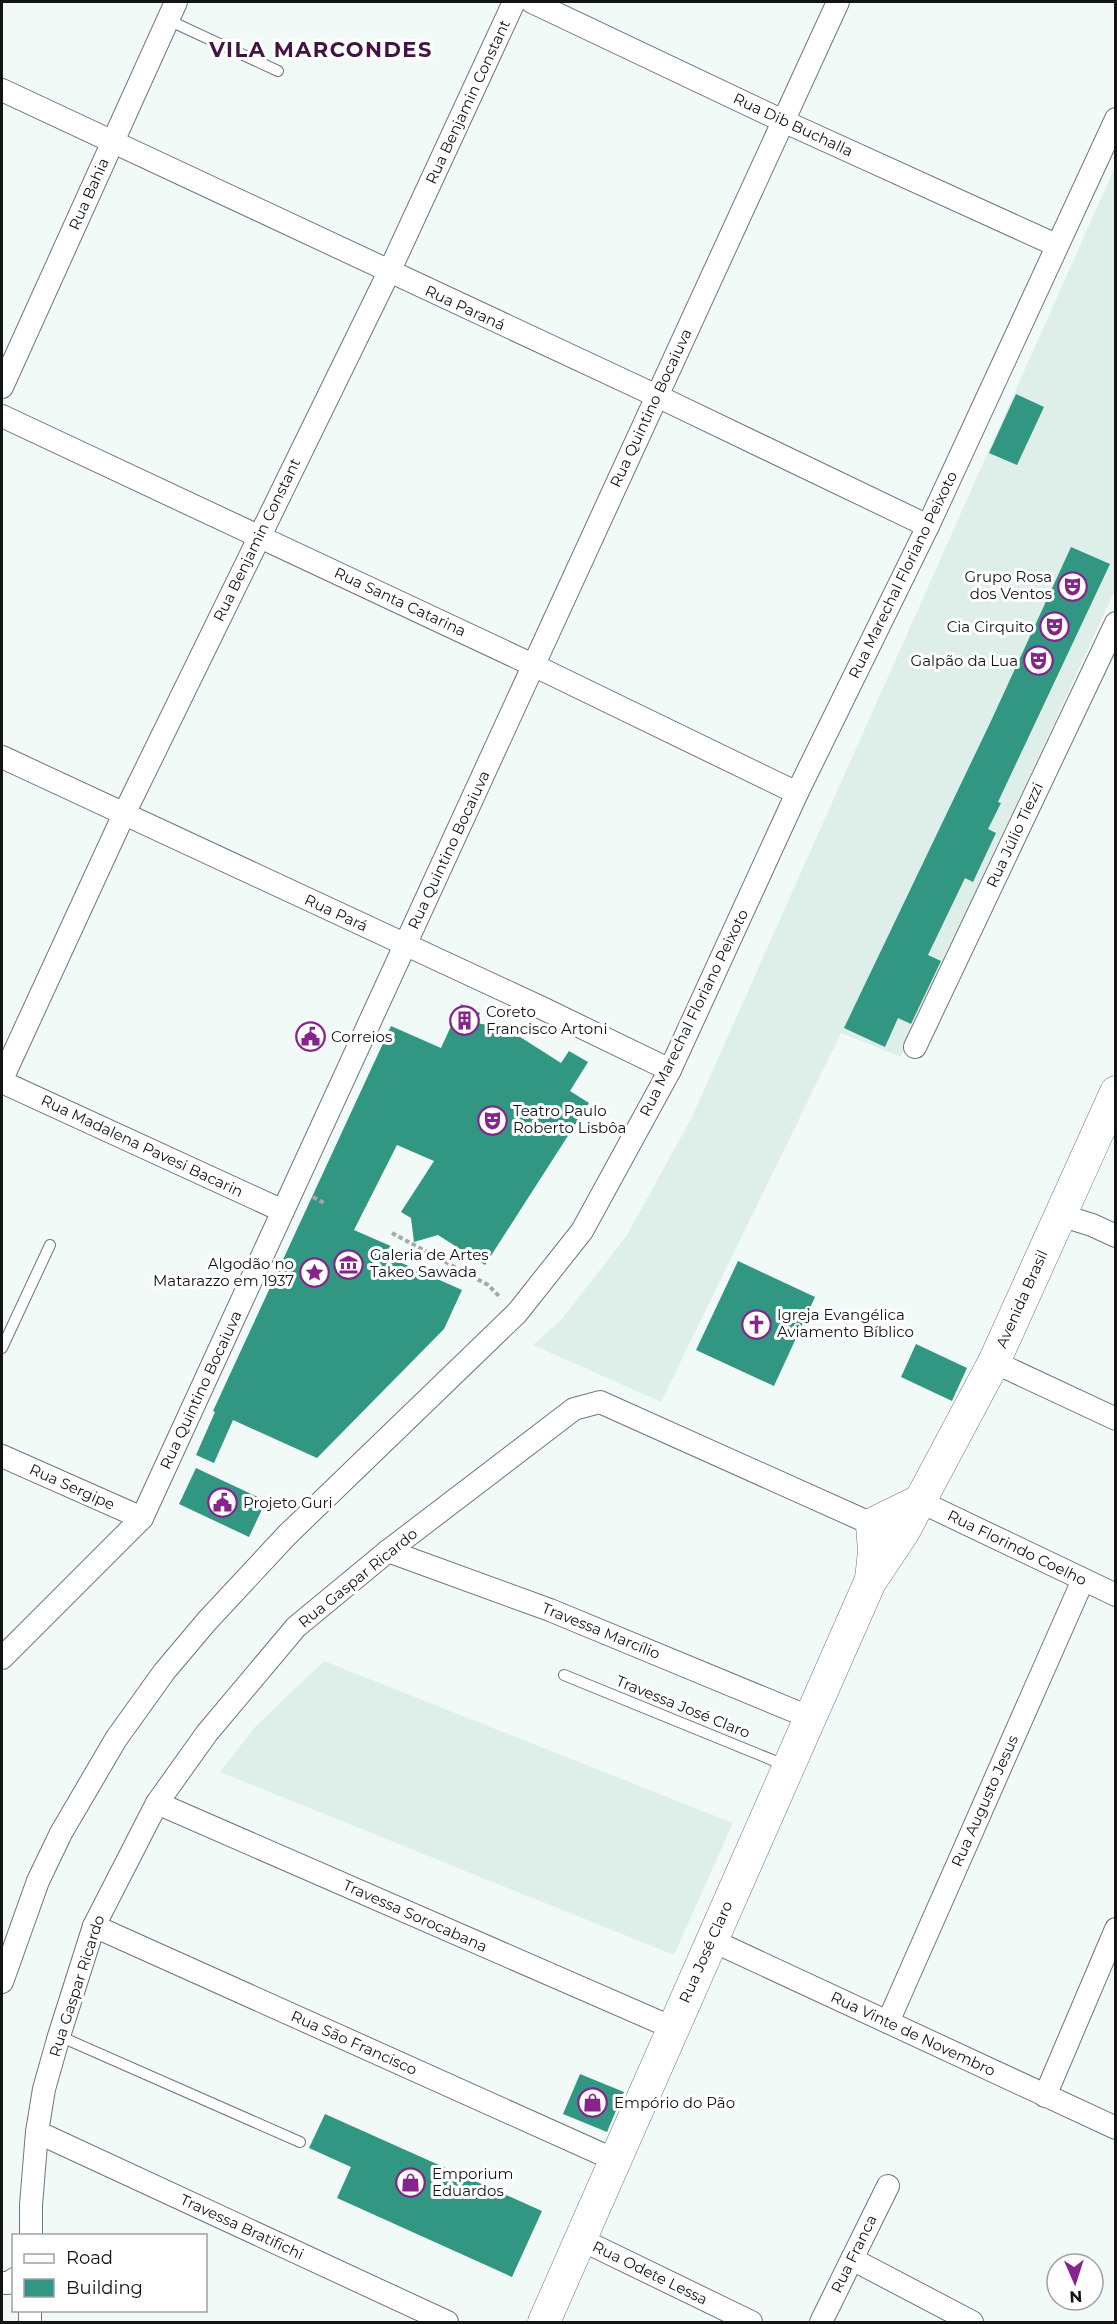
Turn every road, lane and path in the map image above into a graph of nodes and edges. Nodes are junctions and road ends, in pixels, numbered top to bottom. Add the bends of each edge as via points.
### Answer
1 (514, 2) edge
2 (532, 2) edge
3 (838, 2) edge
4 (172, 11) edge
5 (278, 71) dead end
6 (2, 90) edge
7 (1116, 119) edge
8 (783, 120) junction
9 (112, 142) junction
10 (1056, 245) junction
11 (389, 272) junction
12 (2, 387) edge
13 (657, 396) junction
14 (2, 416) edge
15 (928, 526) junction
16 (259, 536) junction
17 (1116, 623) edge
18 (533, 665) junction
19 (2, 757) edge
20 (797, 793) junction
21 (124, 814) junction
22 (405, 944) junction
23 (915, 1047) dead end
24 (670, 1070) junction
25 (2, 1080) edge
26 (1116, 1092) edge
27 (283, 1211) junction
28 (1060, 1215) junction
29 (392, 1233) dead end
30 (1116, 1236) edge
31 (50, 1245) dead end
32 (517, 1313) junction
33 (2, 1348) edge
34 (994, 1362) junction
35 (1116, 1419) edge
36 (2, 1456) edge
37 (919, 1502) junction
38 (142, 1518) junction
39 (872, 1524) junction
40 (388, 1551) junction
41 (1083, 1580) junction
42 (870, 1582) junction
43 (1116, 1595) edge
44 (2, 1658) edge
45 (564, 1675) dead end
46 (811, 1718) junction
47 (790, 1767) junction
48 (157, 1803) junction
49 (94, 1926) junction
50 (1116, 1929) edge
51 (711, 1940) junction
52 (2, 1982) edge
53 (888, 2022) junction
54 (673, 2028) junction
55 (59, 2036) junction
56 (1045, 2096) junction
57 (1116, 2128) edge
58 (37, 2132) junction
59 (300, 2142) dead end
60 (615, 2160) junction
61 (888, 2186) dead end
62 (31, 2234) edge
63 (580, 2239) junction
64 (852, 2259) junction
65 (447, 2322) edge
66 (544, 2322) edge
67 (751, 2322) edge
68 (820, 2322) edge
69 (972, 2322) edge

1 - 11 street, Rua Benjamin Constant
2 - 8 street, Rua Dib Buchalla
3 - 8 street, Rua Quintino Bocaiuva
4 - 5 lane
4 - 9 street, Rua Bahia
6 - 9 street, Rua Paraná
7 - 10 street, Rua Marechal Floriano Peixoto
8 - 10 street, Rua Dib Buchalla
8 - 13 street, Rua Quintino Bocaiuva
9 - 11 street, Rua Paraná
9 - 12 street, Rua Bahia
10 - 15 street, Rua Marechal Floriano Peixoto
11 - 13 street, Rua Paraná
11 - 16 street, Rua Benjamin Constant
13 - 15 street, Rua Paraná
13 - 18 street, Rua Quintino Bocaiuva
14 - 16 street, Rua Santa Catarina
15 - 20 street, Rua Marechal Floriano Peixoto
16 - 18 street, Rua Santa Catarina
16 - 21 street, Rua Benjamin Constant
17 - 23 street, Rua Júlio Tiezzi
18 - 20 street, Rua Santa Catarina
18 - 22 street, Rua Quintino Bocaiuva
19 - 21 street, Rua Pará
20 - 24 street, Rua Marechal Floriano Peixoto
21 - 22 street, Rua Pará
21 - 25 street, Rua Benjamin Constant
22 - 24 street, Rua Pará
22 - 27 street, Rua Quintino Bocaiuva
24 - 32 street, Rua Marechal Floriano Peixoto via 582,1231
25 - 27 street, Rua Madalena Pavesi Bacarin
26 - 28 street, Avenida Brasil
27 - 38 street, Rua Quintino Bocaiuva
28 - 30 street
28 - 34 street, Avenida Brasil
29 - 32 path via 488,1285
31 - 33 lane
32 - 52 street, Rua Marechal Floriano Peixoto via 287,1535 164,1672 116,1739 61,1833 38,1881
34 - 35 street
34 - 37 street, Avenida Brasil
36 - 38 street, Rua Sergipe
37 - 39 street
37 - 41 street, Rua Florindo Coelho
37 - 42 street, Rua José Claro
38 - 44 street, Rua Quintino Bocaiuva
39 - 40 street, Rua Gaspar Ricardo via 600,1402 574,1409
39 - 42 street, Rua José Claro
40 - 46 street, Travessa Marcílio via 550,1610
40 - 48 street, Rua Gaspar Ricardo via 296,1627 207,1733
41 - 43 street, Rua Florindo Coelho
41 - 53 street, Rua Augusto Jesus
42 - 46 street, Rua José Claro
45 - 47 lane, Travessa José Claro
46 - 47 street, Rua José Claro
47 - 51 street, Rua José Claro
48 - 49 street, Rua Gaspar Ricardo
48 - 54 street, Travessa Sorocabana
49 - 55 street, Rua Gaspar Ricardo
49 - 60 street, Rua São Francisco
50 - 56 street
51 - 53 street, Rua Vinte de Novembro
51 - 54 street, Rua José Claro
53 - 56 street, Rua Vinte de Novembro
54 - 60 street, Rua José Claro
55 - 58 street, Rua Gaspar Ricardo
55 - 59 lane
56 - 57 street, Rua Vinte de Novembro
58 - 62 street, Rua Gaspar Ricardo
58 - 65 street, Travessa Bratifichi
60 - 63 street, Rua José Claro
61 - 64 street, Rua Franca
63 - 66 street, Rua José Claro
63 - 67 street, Rua Odete Lessa
64 - 68 street, Rua Franca
64 - 69 street

